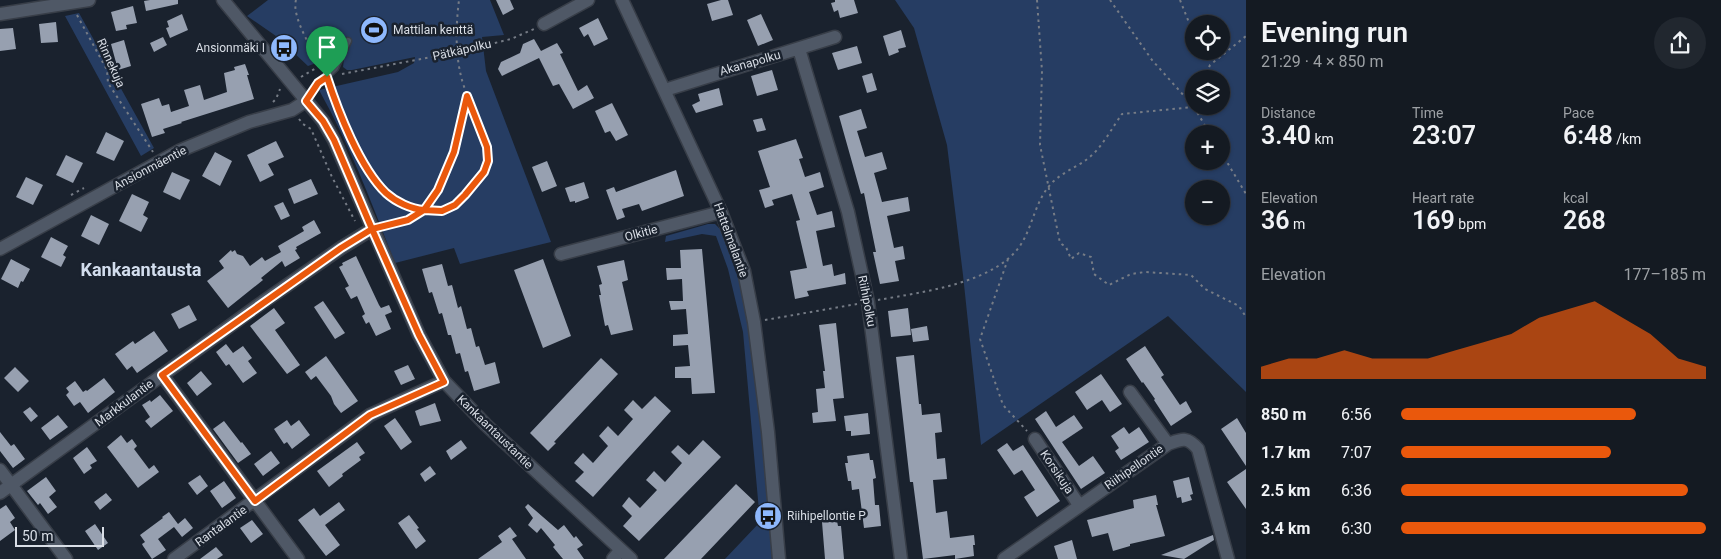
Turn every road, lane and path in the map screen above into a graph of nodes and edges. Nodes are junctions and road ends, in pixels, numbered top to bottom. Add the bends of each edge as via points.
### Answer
1 (89, 0) edge
2 (223, 0) edge
3 (296, 0) edge
4 (459, 0) edge
5 (588, 0) edge
6 (622, 0) edge
7 (1037, 0) edge
8 (1110, 0) edge
9 (1180, 0) edge
10 (70, 4) junction
11 (0, 14) edge
12 (1186, 15) edge
13 (544, 24) joint
14 (1246, 36) edge
15 (835, 37) dead end
16 (348, 42) dead end
17 (1230, 48) edge
18 (799, 49) junction
19 (458, 52) junction
20 (1215, 60) edge
21 (1208, 70) edge
22 (327, 77) junction
23 (666, 90) junction
24 (467, 96) junction
25 (1185, 97) edge
26 (306, 101) junction
27 (1185, 108) edge
28 (154, 153) dead end
29 (1230, 167) edge
30 (1049, 186) junction
31 (1246, 194) edge
32 (424, 210) junction
33 (722, 212) junction
34 (372, 229) junction
35 (0, 249) edge
36 (561, 254) dead end
37 (1008, 259) junction
38 (868, 302) junction
39 (1246, 317) edge
40 (754, 322) junction
41 (162, 375) junction
42 (444, 382) junction
43 (1130, 392) dead end
44 (1035, 439) joint
45 (1168, 444) junction
46 (0, 470) edge
47 (11, 485) junction
48 (0, 493) edge
49 (255, 501) junction
50 (1079, 505) junction
51 (617, 555) edge
52 (66, 559) edge
53 (174, 559) edge
54 (298, 559) edge
55 (631, 559) edge
56 (779, 559) edge
57 (901, 559) edge
58 (1004, 559) edge
59 (1228, 559) edge

1 - 10 street
2 - 26 street, Kankaantaustantie
3 - 22 path via 297,20
4 - 19 path
5 - 13 street
6 - 23 street, Hattelmalantie
7 - 30 path via 1042,71 1040,144
8 - 25 path via 1152,60
9 - 12 path
10 - 11 street
10 - 28 path, Rinnekuja via 107,70 108,83
13 - 19 path, Pätkäpolku via 511,39
14 - 17 path
15 - 18 street, Akanapolku
16 - 22 lane
18 - 23 street, Akanapolku
18 - 38 street, Riihipolku via 848,212
19 - 22 path, Pätkäpolku
19 - 24 path via 460,76
20 - 21 path
22 - 26 lane via 318,83
22 - 32 path via 339,112 375,181 403,204
23 - 33 street, Hattelmalantie
24 - 32 path via 454,152 438,190
24 - 32 path via 487,147 488,161 484,172 455,205 442,211
26 - 34 street, Kankaantaustantie via 334,140
26 - 35 street, Ansionmäentie via 292,110 249,122 179,151
27 - 30 path via 1122,114 1093,154 1058,176
29 - 31 path
30 - 37 path via 1023,242
30 - 39 path via 1060,243 1066,247 1071,259 1079,253 1091,257 1094,274 1109,285 1131,274 1145,272 1191,275 1205,289 1239,306
32 - 34 path via 408,220
33 - 36 street, Olkitie
33 - 40 street, Hattelmalantie via 744,271
34 - 41 street, Markkulantie
34 - 42 street, Kankaantaustantie via 419,335
37 - 38 path via 999,266 946,287
37 - 44 path via 980,339 1003,405
38 - 40 path
38 - 57 street, Riihipolku
40 - 56 street, Hattelmalantie
41 - 47 street, Markkulantie
41 - 49 street
42 - 49 street, Rantalantie via 370,415
42 - 51 street, Kankaantaustantie
43 - 45 street
44 - 50 street, Korsikuja
45 - 50 street, Riihipellontie
45 - 59 street, Riihipellontie via 1181,439 1192,441 1198,449
46 - 47 street
47 - 48 street, Markkulantie
47 - 52 street
49 - 53 street, Rantalantie
49 - 54 street
50 - 58 street, Riihipellontie
51 - 55 street, Kankaantaustantie

